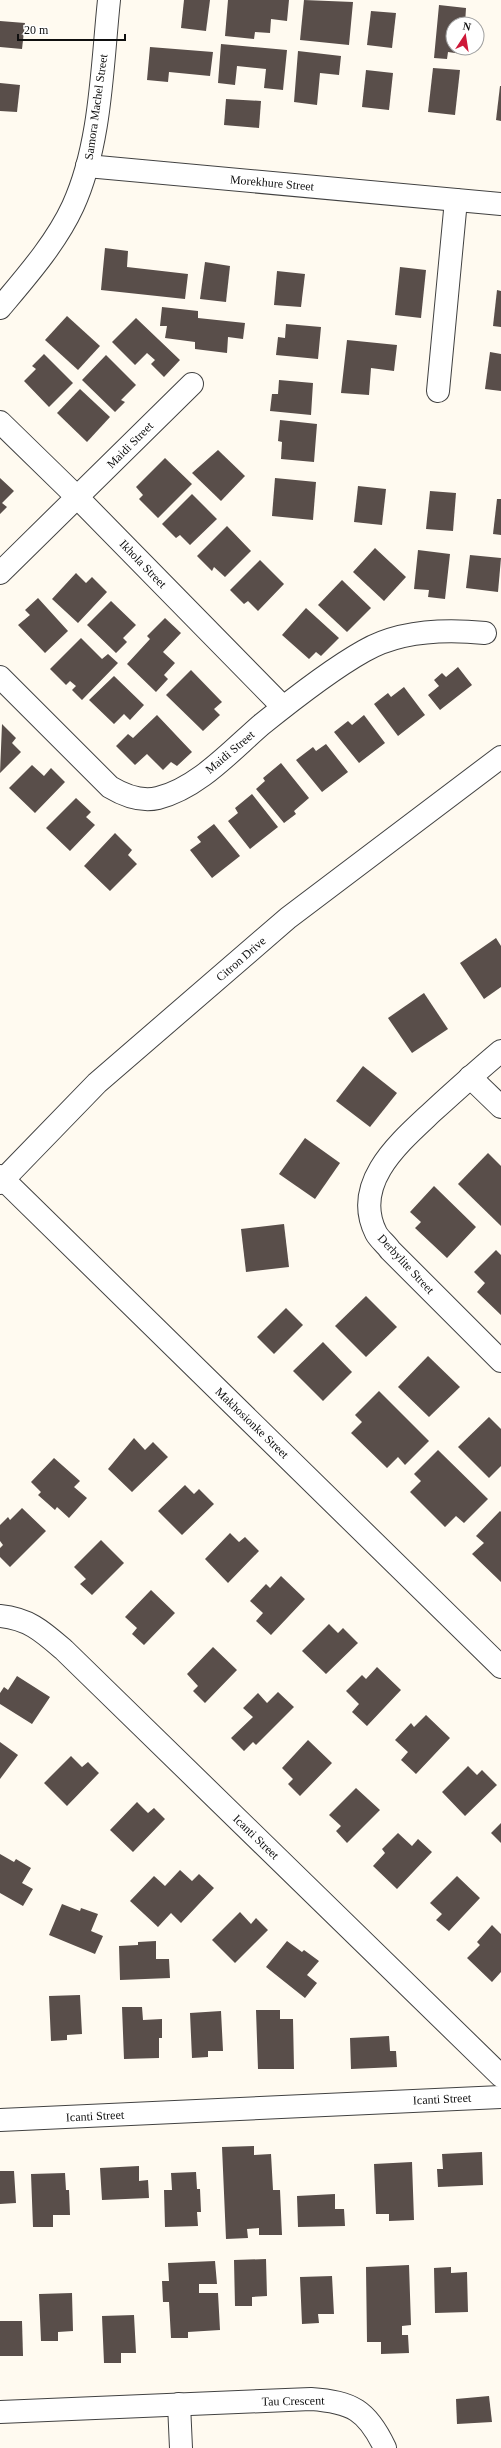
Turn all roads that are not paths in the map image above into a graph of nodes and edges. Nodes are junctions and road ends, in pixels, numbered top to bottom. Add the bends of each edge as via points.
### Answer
1 (109, 0) edge
2 (87, 166) junction
3 (456, 200) junction
4 (501, 204) edge
5 (0, 308) edge
6 (192, 384) dead end
7 (438, 391) dead end
8 (0, 422) edge
9 (77, 497) junction
10 (0, 574) edge
11 (485, 633) dead end
12 (0, 677) edge
13 (283, 707) junction
14 (501, 757) edge
15 (501, 1051) edge
16 (470, 1077) junction
17 (501, 1107) edge
18 (1, 1180) edge
19 (501, 1361) edge
20 (0, 1616) edge
21 (501, 1667) edge
22 (501, 2076) edge
23 (501, 2097) edge
24 (0, 2120) edge
25 (179, 2404) junction
26 (0, 2412) edge
27 (181, 2448) edge
28 (384, 2448) edge

1 - 2 street, Samora Machel Street via 94,136
2 - 3 street, Morekhure Street
2 - 5 street, Samora Machel Street via 73,207 44,253
3 - 4 street, Morekhure Street
3 - 7 street
6 - 9 street, Maidi Street
8 - 9 street, Ikhola Street
9 - 10 street, Maidi Street
9 - 13 street, Ikhola Street
11 - 13 street, Maidi Street via 459,630 427,632 365,650
12 - 13 street, Maidi Street via 110,787 125,796 142,799 158,798 193,782
14 - 18 street, Citron Drive via 288,918 97,1083
15 - 16 street, Derbylite Street
16 - 17 street
16 - 19 street, Derbylite Street via 384,1159 374,1182 370,1208 376,1233 390,1250
18 - 21 street, Makhosionke Street
20 - 22 street, Icanti Street via 19,1618 44,1633 64,1650
23 - 24 street, Icanti Street
25 - 26 street, Tau Crescent
25 - 27 street
25 - 28 street, Tau Crescent via 311,2399 337,2401 360,2412 376,2430

